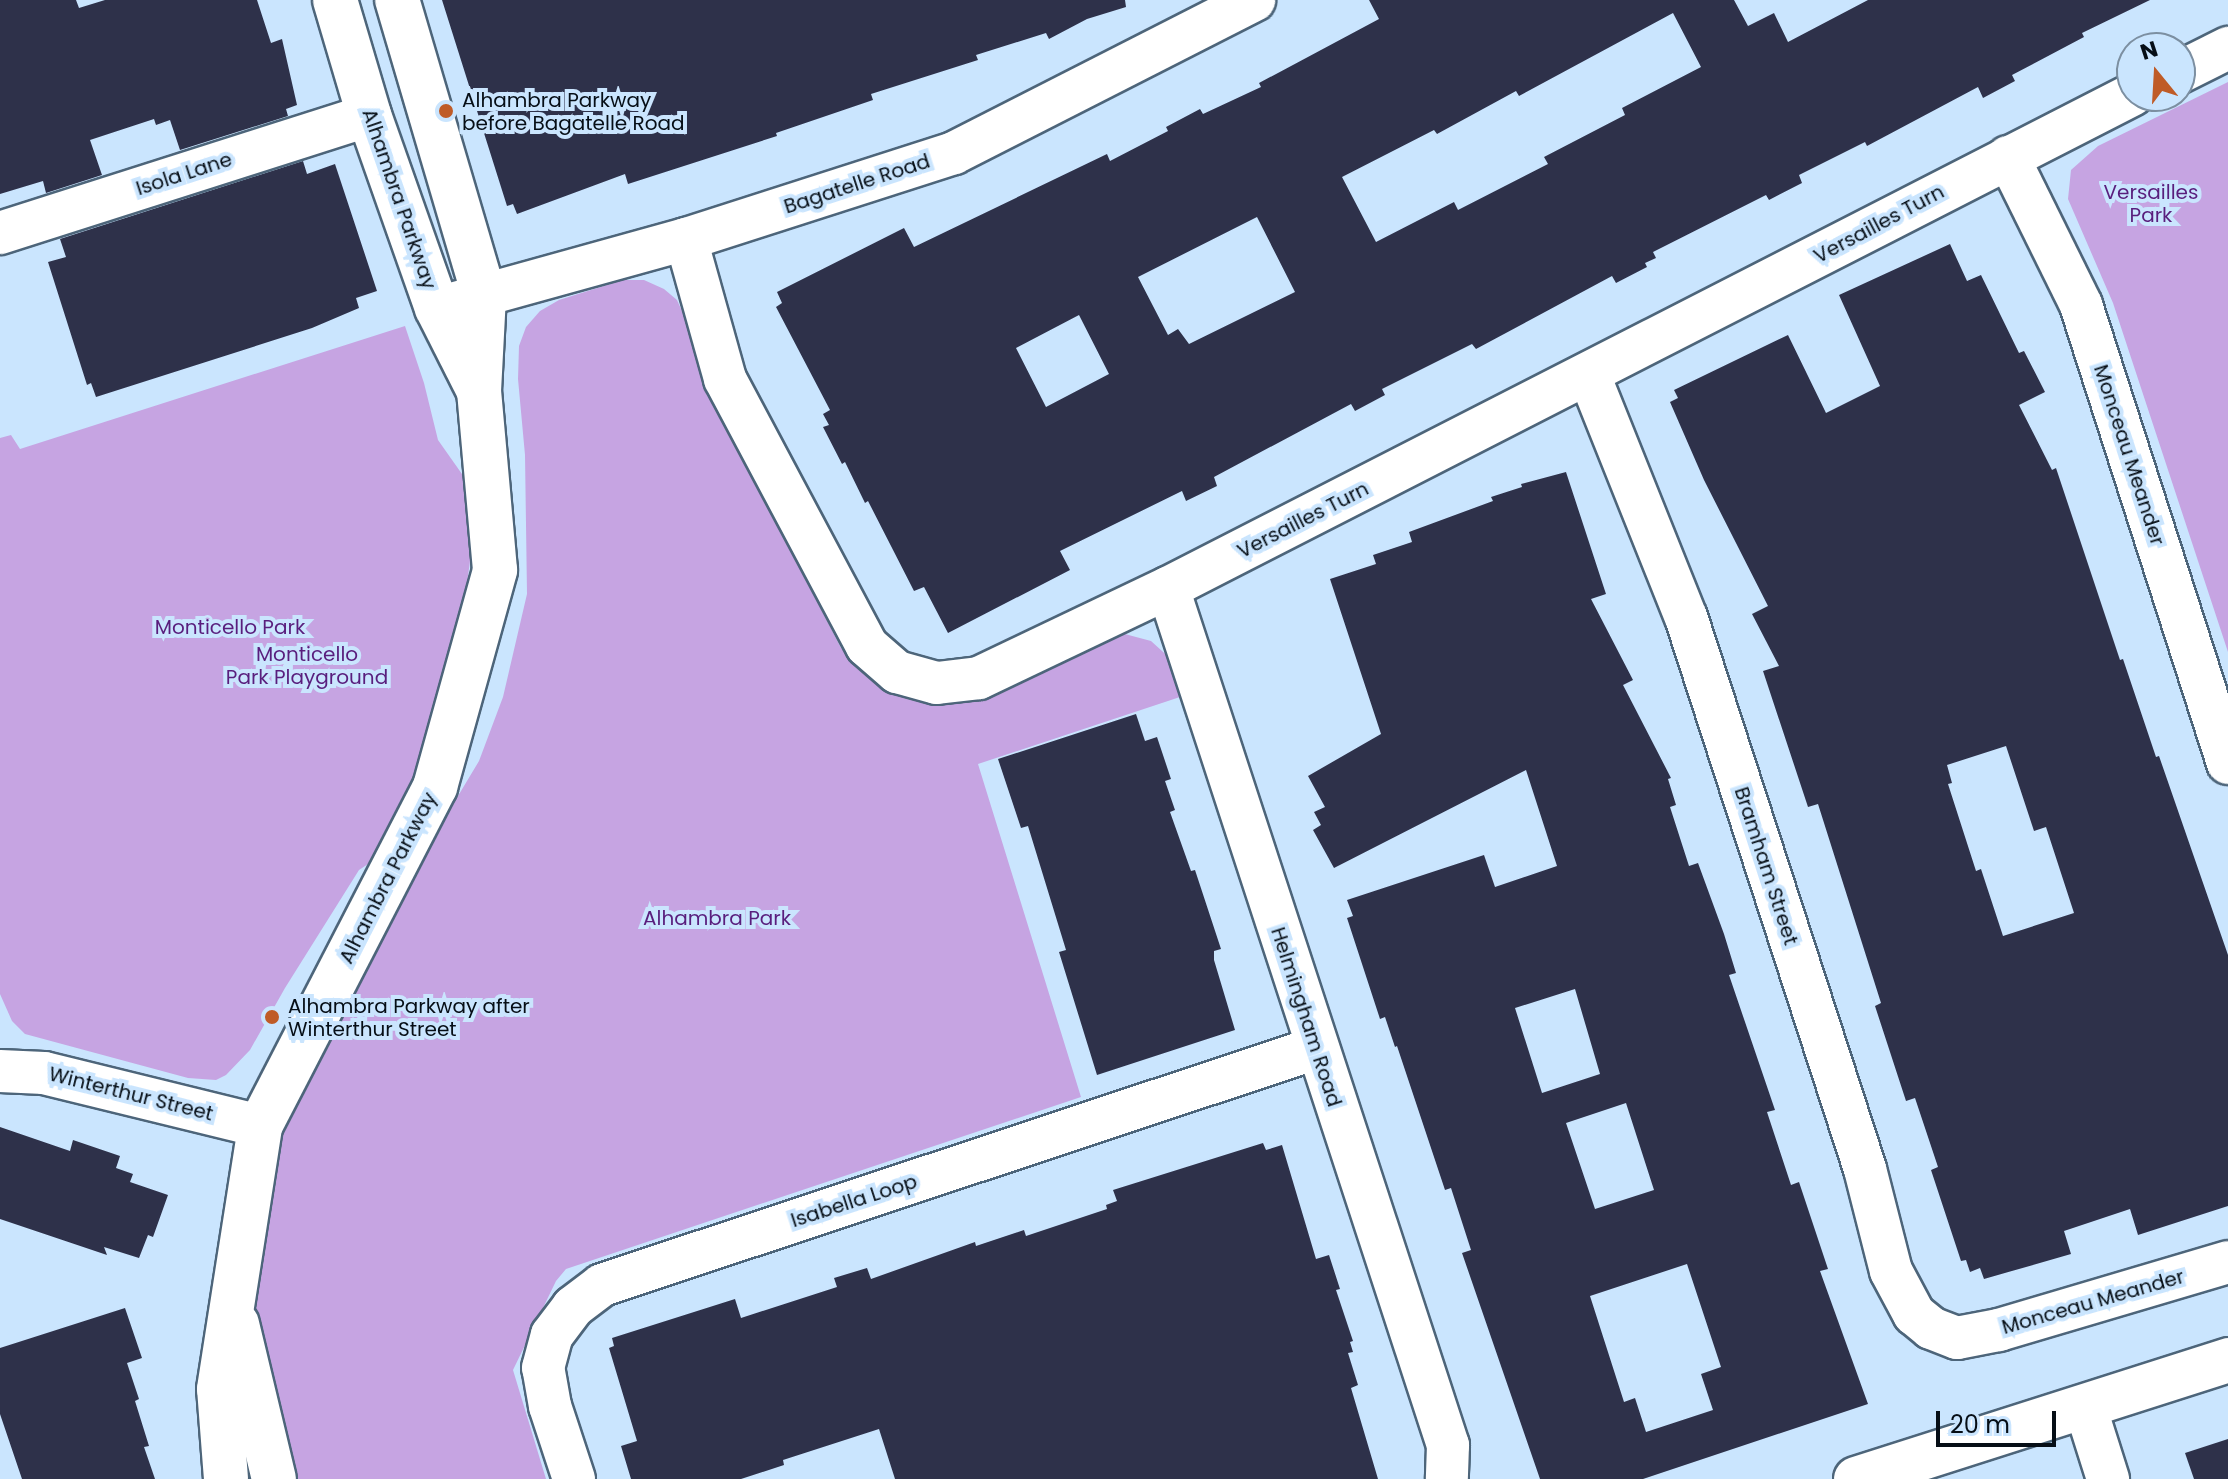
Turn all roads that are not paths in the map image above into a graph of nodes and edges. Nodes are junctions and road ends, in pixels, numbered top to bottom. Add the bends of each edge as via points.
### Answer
1 (335, 0) edge
2 (397, 0) edge
3 (1254, 0) edge
4 (2228, 48) edge
5 (2196, 64) edge
6 (2116, 103) edge
7 (369, 115) junction
8 (2008, 157) junction
9 (0, 233) edge
10 (686, 239) junction
11 (484, 295) junction
12 (437, 308) junction
13 (1589, 375) junction
14 (479, 391) junction
15 (1168, 588) junction
16 (2228, 763) edge
17 (1316, 1048) junction
18 (0, 1071) edge
19 (260, 1126) junction
20 (2228, 1262) edge
21 (232, 1303) junction
22 (1957, 1338) joint
23 (2228, 1360) edge
24 (2085, 1406) junction
25 (1448, 1462) edge
26 (226, 1479) edge
27 (274, 1479) edge
28 (574, 1479) edge
29 (1856, 1479) edge
30 (2108, 1479) edge

1 - 7 street, Alhambra Parkway
2 - 11 street, Alhambra Parkway
3 - 10 street, Bagatelle Road via 954,153
4 - 5 street
6 - 8 street, Versailles Turn
7 - 9 street, Isola Lane
7 - 12 street, Alhambra Parkway
8 - 13 street, Versailles Turn
8 - 16 street, Monceau Meander via 2081,305
10 - 11 street, Bagatelle Road
10 - 15 street, Versailles Turn via 725,379 867,646 897,672 937,683 979,678
11 - 12 street, Bagatelle Road
11 - 14 street, Alhambra Parkway
12 - 14 street, Alhambra Parkway
13 - 15 street, Versailles Turn
13 - 22 street, Bramham Street via 1686,617 1865,1169 1891,1271 1914,1314
14 - 19 street, Alhambra Parkway via 495,570 435,787
15 - 17 street, Helmingham Road
17 - 25 street, Helmingham Road
17 - 28 street, Isabella Loop via 602,1285 573,1307 552,1335 543,1368
18 - 19 street, Winterthur Street via 44,1073
19 - 21 street, Alhambra Parkway
20 - 22 street, Monceau Meander
21 - 26 street, Alhambra Parkway via 219,1389
21 - 27 street, Alhambra Parkway
23 - 24 street
24 - 29 street
24 - 30 street

